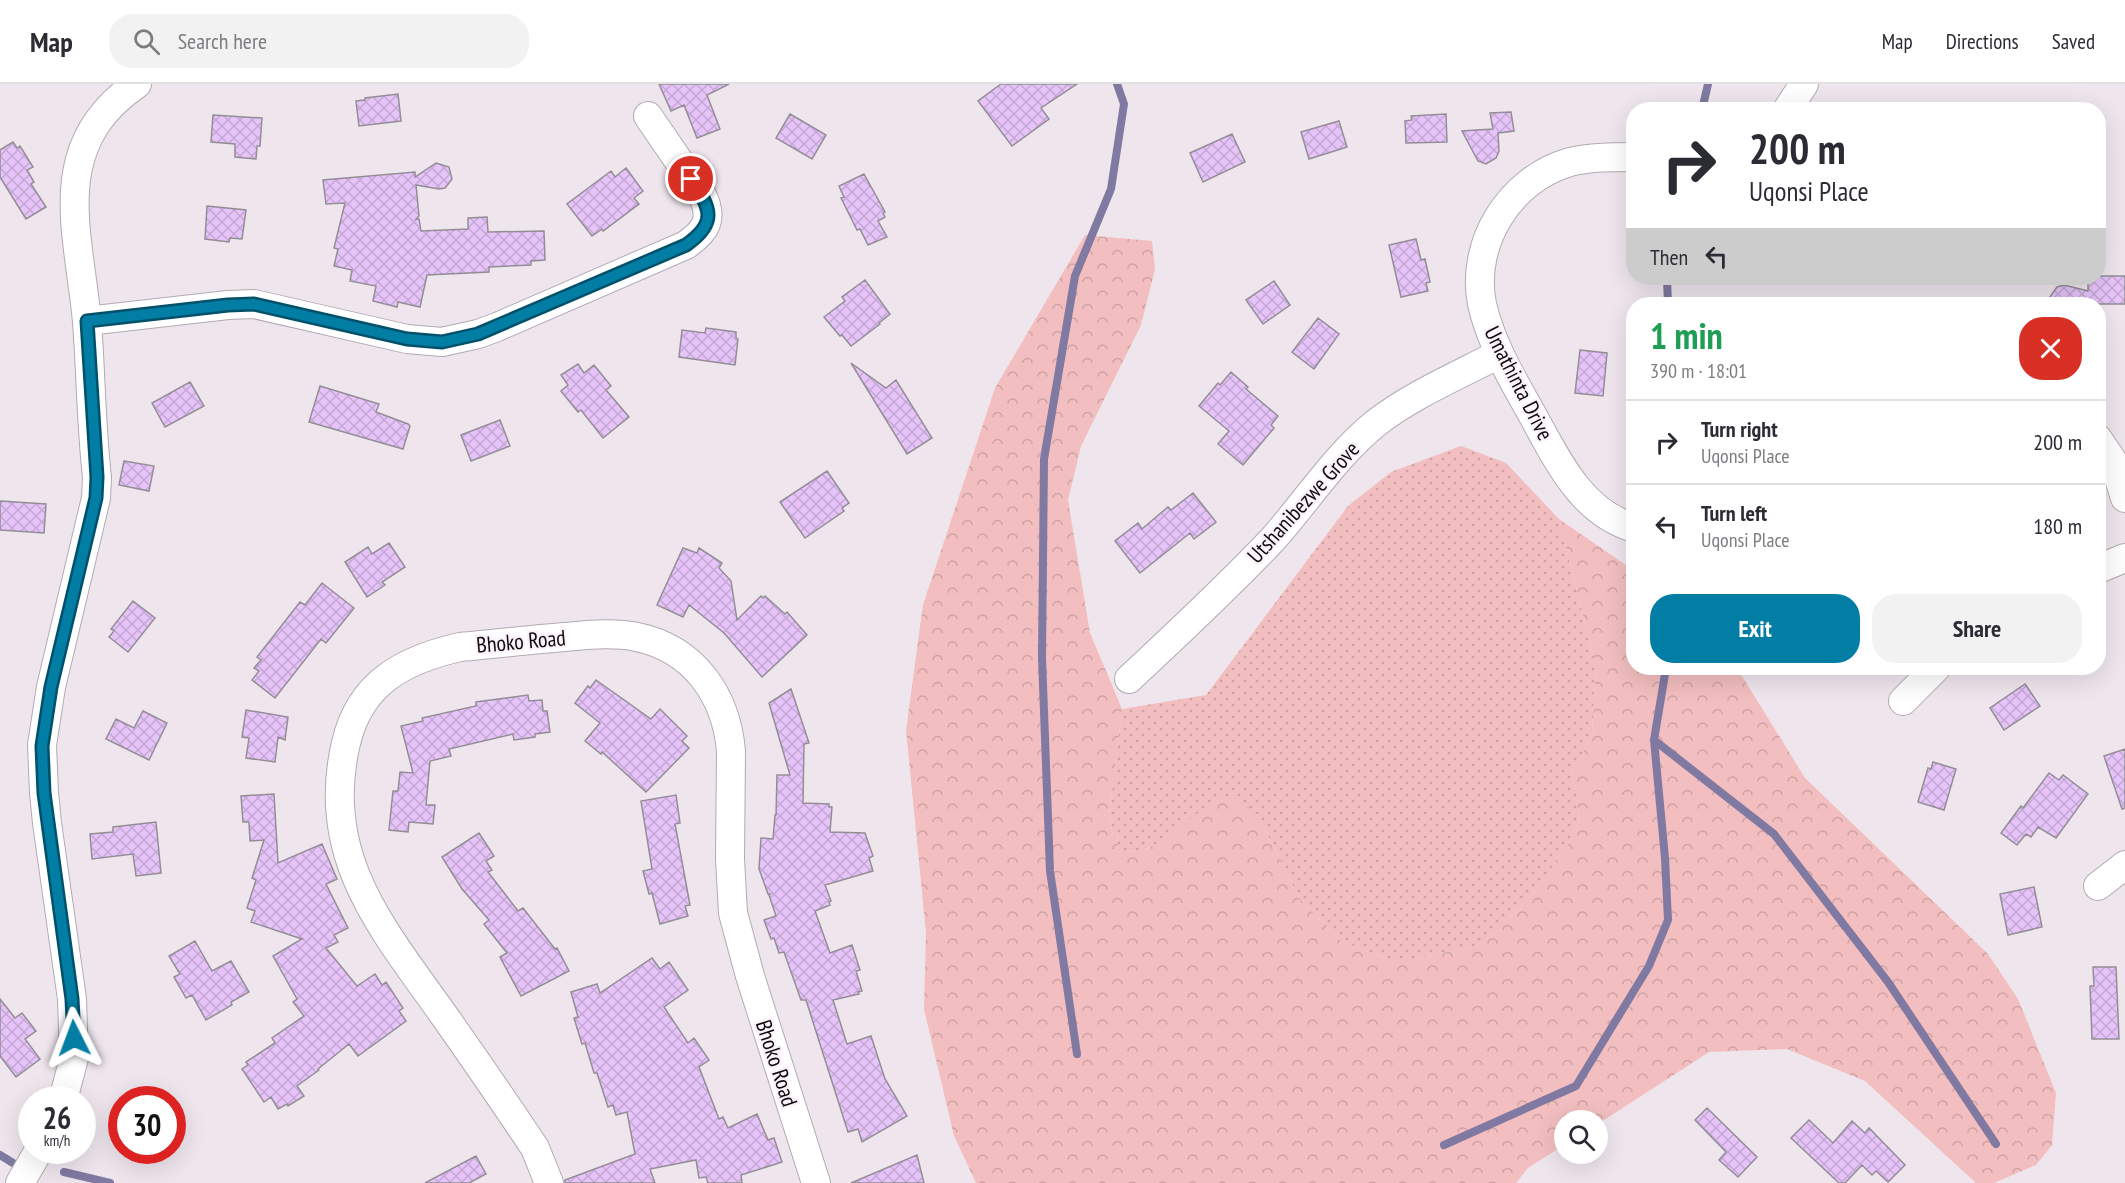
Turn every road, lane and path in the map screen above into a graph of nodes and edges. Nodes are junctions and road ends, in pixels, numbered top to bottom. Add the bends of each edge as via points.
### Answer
1 (136, 84) edge
2 (1804, 84) edge
3 (1792, 102) edge
4 (648, 116) dead end
5 (1626, 157) edge
6 (87, 321) junction
7 (1499, 354) junction
8 (2106, 451) edge
9 (2125, 498) edge
10 (1626, 525) edge
11 (2125, 558) edge
12 (2106, 566) edge
13 (1929, 675) edge
14 (1129, 679) dead end
15 (1903, 701) dead end
16 (2125, 865) edge
17 (2098, 886) dead end
18 (67, 1086) edge
19 (31, 1164) edge
20 (21, 1183) edge
21 (549, 1183) edge
22 (816, 1183) edge

1 - 6 street via 97,122 80,156 74,212
2 - 3 street
4 - 6 street via 708,207 703,231 686,245 496,327 457,339 427,342 254,304
5 - 7 street, Umathinta Drive via 1589,159 1557,167 1524,188 1492,227 1480,264 1480,284 1486,321
6 - 18 street via 96,498 51,687 42,746 47,823 72,999 74,1058
7 - 10 street, Umathinta Drive via 1573,484 1598,510
7 - 14 street, Utshanibezwe Grove via 1376,423 1210,604
8 - 9 street
11 - 12 street
13 - 15 street
16 - 17 street
19 - 20 street
21 - 22 street, Bhoko Road via 536,1148 371,910 346,846 340,778 349,730 359,708 401,667 460,647 606,634 636,637 669,648 696,669 718,698 730,735 733,913

